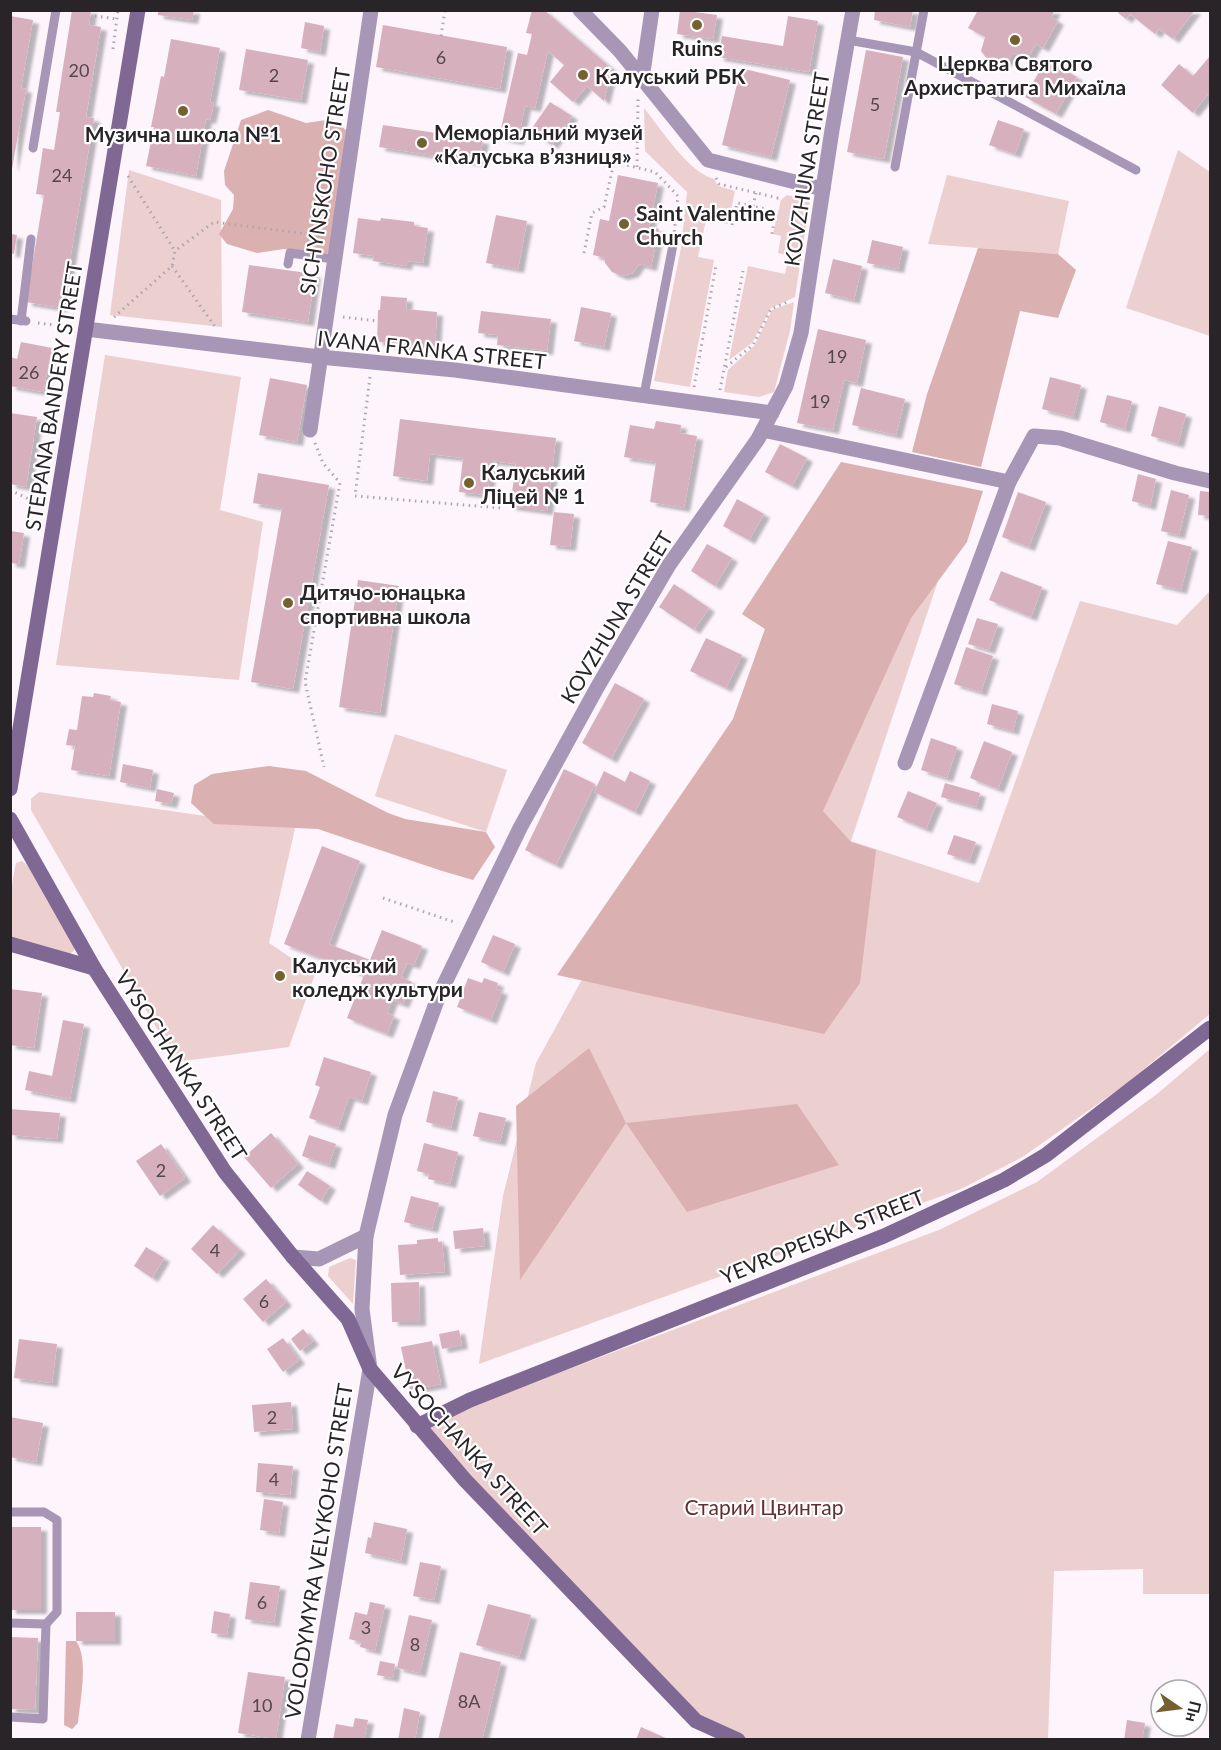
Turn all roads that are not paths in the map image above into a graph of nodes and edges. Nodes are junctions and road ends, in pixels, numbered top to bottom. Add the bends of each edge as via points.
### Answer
1 (56, 10) edge
2 (138, 10) edge
3 (371, 10) edge
4 (580, 10) edge
5 (652, 10) edge
6 (853, 10) edge
7 (924, 10) edge
8 (848, 40) junction
9 (916, 52) junction
10 (640, 87) junction
11 (33, 148) dead end
12 (896, 167) dead end
13 (1136, 170) dead end
14 (823, 189) junction
15 (31, 239) dead end
16 (673, 245) road end
17 (334, 259) junction
18 (288, 264) dead end
19 (19, 320) edge
20 (79, 328) junction
21 (320, 357) junction
22 (644, 395) junction
23 (772, 413) junction
24 (310, 430) road end
25 (763, 430) junction
26 (1210, 480) edge
27 (1009, 482) junction
28 (905, 763) dead end
29 (10, 789) edge
30 (10, 819) edge
31 (10, 944) edge
32 (94, 968) junction
33 (1210, 1028) edge
34 (366, 1236) junction
35 (293, 1257) junction
36 (370, 1370) junction
37 (417, 1426) junction
38 (10, 1512) edge
39 (10, 1623) edge
40 (46, 1624) junction
41 (11, 1717) edge
42 (308, 1740) edge
43 (738, 1740) edge

1 - 11 lane
2 - 20 street, STEPANA BANDERY STREET
3 - 17 street, SICHYNSKOHO STREET
4 - 10 street via 614,44
5 - 10 street
6 - 8 street, KOVZHUNA STREET
7 - 9 lane
8 - 9 lane
8 - 14 street, KOVZHUNA STREET
9 - 12 lane
9 - 13 lane
10 - 14 street via 708,160
14 - 23 street, KOVZHUNA STREET via 801,333 786,386
15 - 19 lane
16 - 22 lane
17 - 18 lane via 290,253
17 - 21 street, SICHYNSKOHO STREET
20 - 21 street, IVANA FRANKA STREET
20 - 29 street, STEPANA BANDERY STREET
21 - 22 street, IVANA FRANKA STREET
21 - 24 street, SICHYNSKOHO STREET
22 - 23 street, IVANA FRANKA STREET
23 - 25 street, KOVZHUNA STREET
25 - 27 street
25 - 34 street, KOVZHUNA STREET via 669,565 520,828 439,995 395,1115
26 - 27 street via 1060,438 1034,436
27 - 28 street
30 - 32 street, VYSOCHANKA STREET
31 - 32 street, VYSOCHANKA STREET
32 - 35 street, VYSOCHANKA STREET via 225,1172
33 - 37 street, YEVROPEISKA STREET via 1046,1155 1004,1180 884,1236 470,1400
34 - 35 street via 319,1259
34 - 36 street, KOVZHUNA STREET via 362,1310
35 - 36 street, VYSOCHANKA STREET via 348,1319
36 - 37 street, VYSOCHANKA STREET
36 - 42 street, VOLODYMYRA VELYKOHO STREET
37 - 43 street, VYSOCHANKA STREET via 696,1721
38 - 40 lane via 44,1512 57,1520 57,1612
39 - 40 lane
40 - 41 lane via 43,1719

